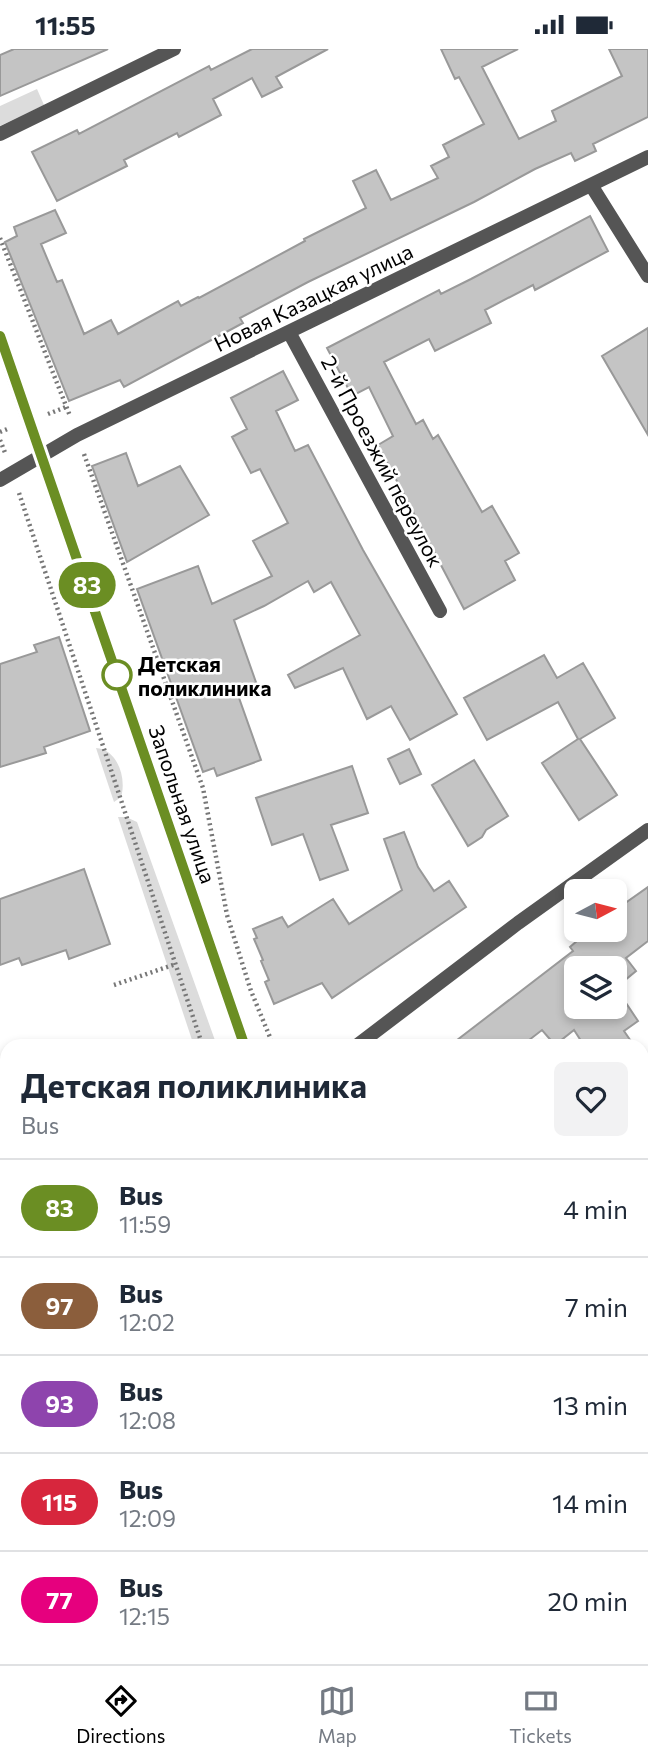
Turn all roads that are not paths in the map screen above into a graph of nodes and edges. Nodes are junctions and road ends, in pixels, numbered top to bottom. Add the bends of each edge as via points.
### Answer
1 (174, 49) edge
2 (0, 134) edge
3 (648, 157) edge
4 (591, 185) junction
5 (648, 276) edge
6 (289, 332) junction
7 (0, 337) edge
8 (42, 454) junction
9 (6, 476) edge
10 (440, 611) dead end
11 (648, 830) edge
12 (242, 1039) edge
13 (366, 1039) edge

1 - 2 street
3 - 4 street, Новая Казацкая улица
4 - 5 street
4 - 6 street, Новая Казацкая улица
6 - 8 street, Новая Казацкая улица
6 - 10 street, 2-й Проезжий переулок
7 - 8 main road, Запольная улица
8 - 9 street, Новая Казацкая улица
8 - 12 main road, Запольная улица
11 - 13 street

